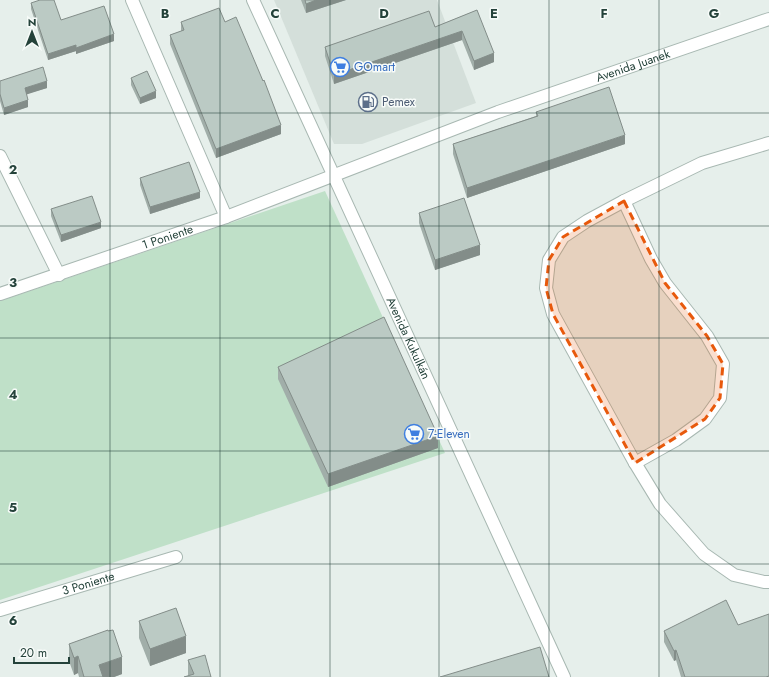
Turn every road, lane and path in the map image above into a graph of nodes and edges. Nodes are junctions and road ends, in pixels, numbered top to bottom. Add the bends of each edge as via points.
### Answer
1 (132, 0) edge
2 (253, 0) edge
3 (769, 20) edge
4 (769, 144) edge
5 (0, 156) edge
6 (332, 175) junction
7 (624, 201) junction
8 (226, 217) junction
9 (59, 275) junction
10 (0, 294) edge
11 (635, 463) junction
12 (176, 558) dead end
13 (769, 582) edge
14 (0, 610) edge
15 (564, 677) edge

1 - 8 street
2 - 6 street, Avenida Kukulkán
3 - 6 street, Avenida Juanek via 498,112
4 - 7 street via 702,163
5 - 9 street
6 - 8 street, 1 Poniente
6 - 15 street, Avenida Kukulkán
7 - 11 street via 563,237 549,260 546,288 553,314
7 - 11 street via 665,283 707,336 723,364 720,398 705,419 676,440
8 - 9 street, 1 Poniente
9 - 10 street, 1 Poniente
11 - 13 street via 660,504 704,554 734,575
12 - 14 street, 3 Poniente

